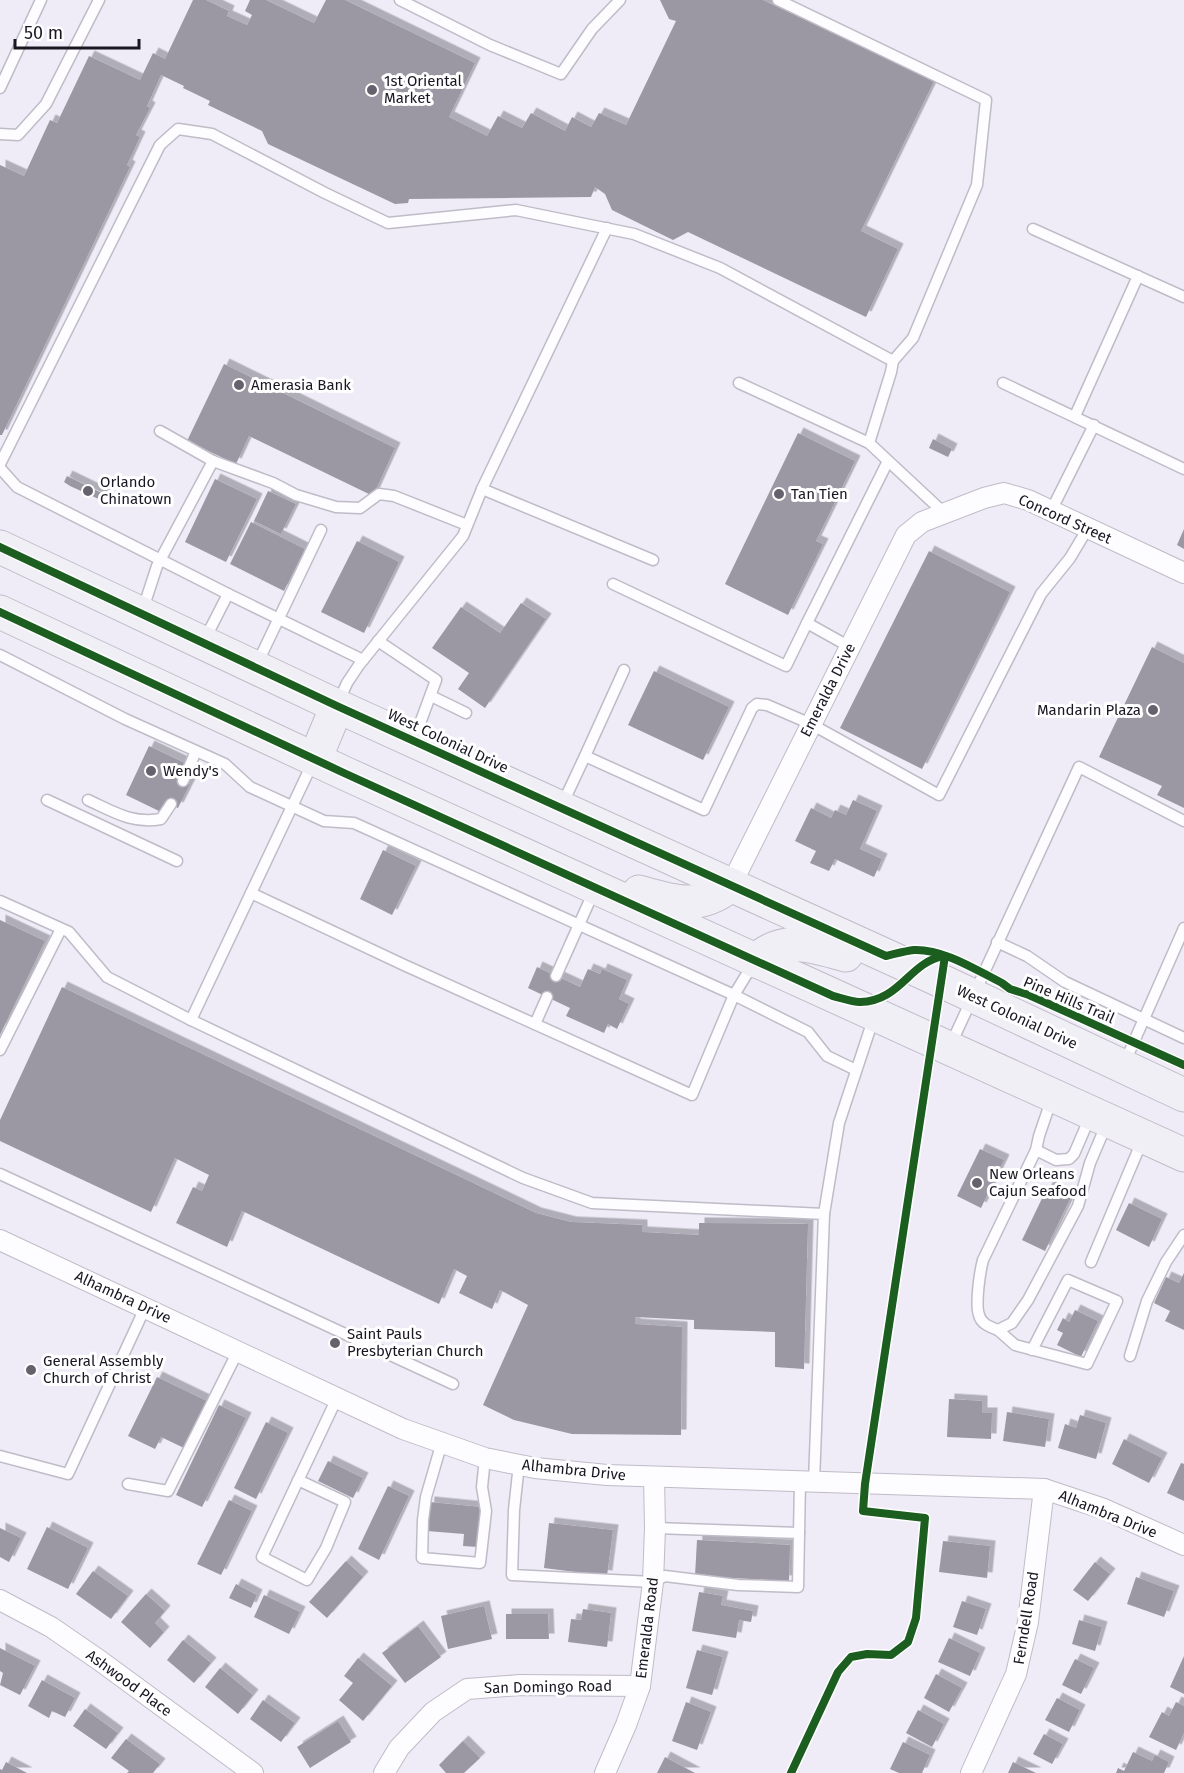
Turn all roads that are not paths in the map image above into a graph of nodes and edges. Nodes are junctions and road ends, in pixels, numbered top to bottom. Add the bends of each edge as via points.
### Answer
1 (41, 0) edge
2 (99, 0) edge
3 (400, 0) edge
4 (620, 0) edge
5 (778, 0) edge
6 (0, 88) edge
7 (0, 134) edge
8 (607, 228) junction
9 (1033, 229) dead end
10 (1138, 276) junction
11 (1184, 297) edge
12 (893, 361) junction
13 (739, 383) dead end
14 (1003, 383) dead end
15 (1075, 416) junction
16 (1094, 425) junction
17 (160, 431) dead end
18 (869, 443) junction
19 (213, 461) junction
20 (888, 461) junction
21 (0, 466) edge
22 (1184, 469) edge
23 (482, 489) junction
24 (1051, 511) junction
25 (943, 512) junction
26 (467, 525) junction
27 (1088, 528) junction
28 (321, 530) dead end
29 (0, 547) edge
30 (0, 560) edge
31 (160, 560) junction
32 (653, 560) dead end
33 (1184, 573) edge
34 (67, 578) junction
35 (613, 584) dead end
36 (228, 594) junction
37 (0, 612) edge
38 (142, 614) junction
39 (279, 619) junction
40 (807, 623) junction
41 (378, 641) junction
42 (203, 642) junction
43 (850, 646) junction
44 (0, 655) edge
45 (363, 660) junction
46 (256, 667) junction
47 (624, 670) dead end
48 (431, 696) junction
49 (337, 705) junction
50 (465, 713) dead end
51 (811, 724) junction
52 (414, 741) junction
53 (196, 751) junction
54 (585, 756) junction
55 (315, 759) junction
56 (183, 781) dead end
57 (47, 800) dead end
58 (88, 800) dead end
59 (171, 804) dead end
60 (293, 806) junction
61 (561, 808) junction
62 (1184, 821) edge
63 (177, 861) dead end
64 (553, 868) junction
65 (730, 885) junction
66 (596, 888) junction
67 (251, 893) junction
68 (0, 901) edge
69 (579, 926) junction
70 (1184, 928) edge
71 (60, 929) junction
72 (997, 942) junction
73 (755, 961) junction
74 (556, 976) dead end
75 (934, 978) junction
76 (734, 995) junction
77 (972, 996) junction
78 (547, 997) dead end
79 (874, 1016) junction
80 (191, 1020) junction
81 (1143, 1020) junction
82 (535, 1024) junction
83 (1184, 1038) edge
84 (948, 1049) junction
85 (0, 1050) edge
86 (1123, 1066) junction
87 (856, 1070) junction
88 (1184, 1095) edge
89 (1052, 1097) junction
90 (1100, 1118) junction
91 (1143, 1137) junction
92 (1036, 1150) junction
93 (1184, 1155) edge
94 (0, 1174) edge
95 (824, 1214) junction
96 (1184, 1235) edge
97 (0, 1240) edge
98 (1090, 1262) dead end
99 (145, 1308) junction
100 (998, 1330) junction
101 (1032, 1350) junction
102 (238, 1351) junction
103 (1130, 1356) dead end
104 (453, 1384) dead end
105 (336, 1398) junction
106 (442, 1442) junction
107 (0, 1456) edge
108 (485, 1458) junction
109 (519, 1464) junction
110 (654, 1477) junction
111 (298, 1480) junction
112 (807, 1482) junction
113 (128, 1484) dead end
114 (1044, 1489) junction
115 (655, 1528) junction
116 (799, 1533) junction
117 (1184, 1545) edge
118 (653, 1582) junction
119 (0, 1600) edge
120 (640, 1686) junction
121 (253, 1773) edge
122 (384, 1773) edge
123 (605, 1773) edge
124 (971, 1773) edge

1 - 6 lane
2 - 7 lane via 46,104 18,135
3 - 4 lane via 490,45 561,74 592,29
5 - 12 lane via 986,100 977,185 912,338
8 - 12 lane via 634,234 720,268
8 - 21 lane via 516,210 388,223 212,134 178,129 160,145
8 - 23 lane
9 - 10 lane
10 - 11 lane
10 - 15 lane
12 - 18 lane
13 - 18 lane
14 - 15 lane
15 - 16 lane
16 - 22 lane
16 - 24 lane
17 - 19 lane
18 - 20 lane
19 - 26 lane via 336,507 360,508 384,494
19 - 31 lane
20 - 25 lane
20 - 40 lane
21 - 31 lane via 17,487
23 - 26 lane
23 - 32 lane
24 - 25 street, Concord Street via 1004,493
24 - 27 street, Concord Street
25 - 43 street, Emeralda Drive via 906,535
26 - 41 lane via 463,536
27 - 33 street, Concord Street
27 - 51 lane via 1041,594 939,795
28 - 39 lane
29 - 34 highway, West Colonial Drive
30 - 34 highway
31 - 36 lane
31 - 38 lane
34 - 38 highway, West Colonial Drive
35 - 40 lane via 786,666
36 - 39 lane
36 - 42 lane
37 - 55 highway
38 - 42 highway, West Colonial Drive
39 - 45 lane
39 - 46 lane
40 - 43 lane
41 - 45 lane
41 - 48 lane via 436,680
42 - 46 highway, West Colonial Drive
43 - 51 street, Emeralda Drive
44 - 53 lane
45 - 49 lane
46 - 49 highway, West Colonial Drive
47 - 54 lane
48 - 50 lane
48 - 52 lane
49 - 52 highway, West Colonial Drive
49 - 55 highway
51 - 54 lane via 767,705 752,708 704,810
51 - 65 street, Emeralda Drive
52 - 61 highway, West Colonial Drive
53 - 56 lane
53 - 60 lane via 225,764 250,787
54 - 61 lane
55 - 60 lane
55 - 64 highway
57 - 63 lane
58 - 59 lane via 146,822 161,819
60 - 67 lane
60 - 69 lane via 324,821 354,822
61 - 65 highway, West Colonial Drive
62 - 72 lane via 1079,767
64 - 65 highway via 676,903 702,901
64 - 66 highway
65 - 75 highway, West Colonial Drive
66 - 69 lane
66 - 73 highway
67 - 80 lane
67 - 82 lane
68 - 71 lane
69 - 74 lane
69 - 76 lane
70 - 81 lane
71 - 80 lane via 69,932 107,977
71 - 85 lane
72 - 77 lane
72 - 81 lane via 1028,956 1065,982
73 - 75 highway via 779,945 805,944
73 - 76 lane
73 - 79 highway
75 - 77 highway, West Colonial Drive
76 - 82 lane via 692,1095
76 - 87 lane via 808,1032 827,1056
77 - 84 lane
77 - 86 highway, West Colonial Drive
78 - 82 lane
79 - 84 highway
79 - 87 lane
80 - 95 lane via 523,1178 592,1203
81 - 83 lane
81 - 86 lane
84 - 89 highway
86 - 88 highway, West Colonial Drive
87 - 95 lane via 838,1123
89 - 90 highway
89 - 92 lane
90 - 91 highway
90 - 92 lane via 1069,1159 1056,1160
90 - 100 lane via 1078,1206 1028,1300 1012,1323
91 - 93 highway
91 - 98 lane
92 - 100 lane via 981,1269 979,1315 986,1325
94 - 104 lane
95 - 112 lane
96 - 103 lane via 1147,1301
97 - 99 street, Alhambra Drive
99 - 102 street, Alhambra Drive
99 - 107 lane via 68,1474
100 - 101 lane via 1015,1345
101 - 101 lane via 1087,1364 1117,1301 1068,1280
102 - 105 street, Alhambra Drive
102 - 113 lane via 168,1491
105 - 106 street, Alhambra Drive
105 - 111 lane
106 - 108 street, Alhambra Drive
106 - 108 lane via 426,1497 422,1558 480,1563 486,1510 482,1487
108 - 109 street, Alhambra Drive
109 - 110 street, Alhambra Drive
109 - 118 lane via 512,1575
110 - 112 street, Alhambra Drive
110 - 115 street, Emeralda Road
111 - 111 lane via 262,1557 307,1580 326,1548 345,1502
112 - 114 street, Alhambra Drive
112 - 116 lane
114 - 117 street, Alhambra Drive via 1104,1509
114 - 124 street, Ferndell Road via 1028,1622 1016,1674
115 - 116 lane
115 - 118 street, Emeralda Road
116 - 118 lane via 798,1587 665,1576
118 - 120 street, Emeralda Road
119 - 121 street, Ashwood Place via 51,1627
120 - 122 street, San Domingo Road via 520,1685 467,1689 433,1712 399,1748
120 - 123 street, Emeralda Road

